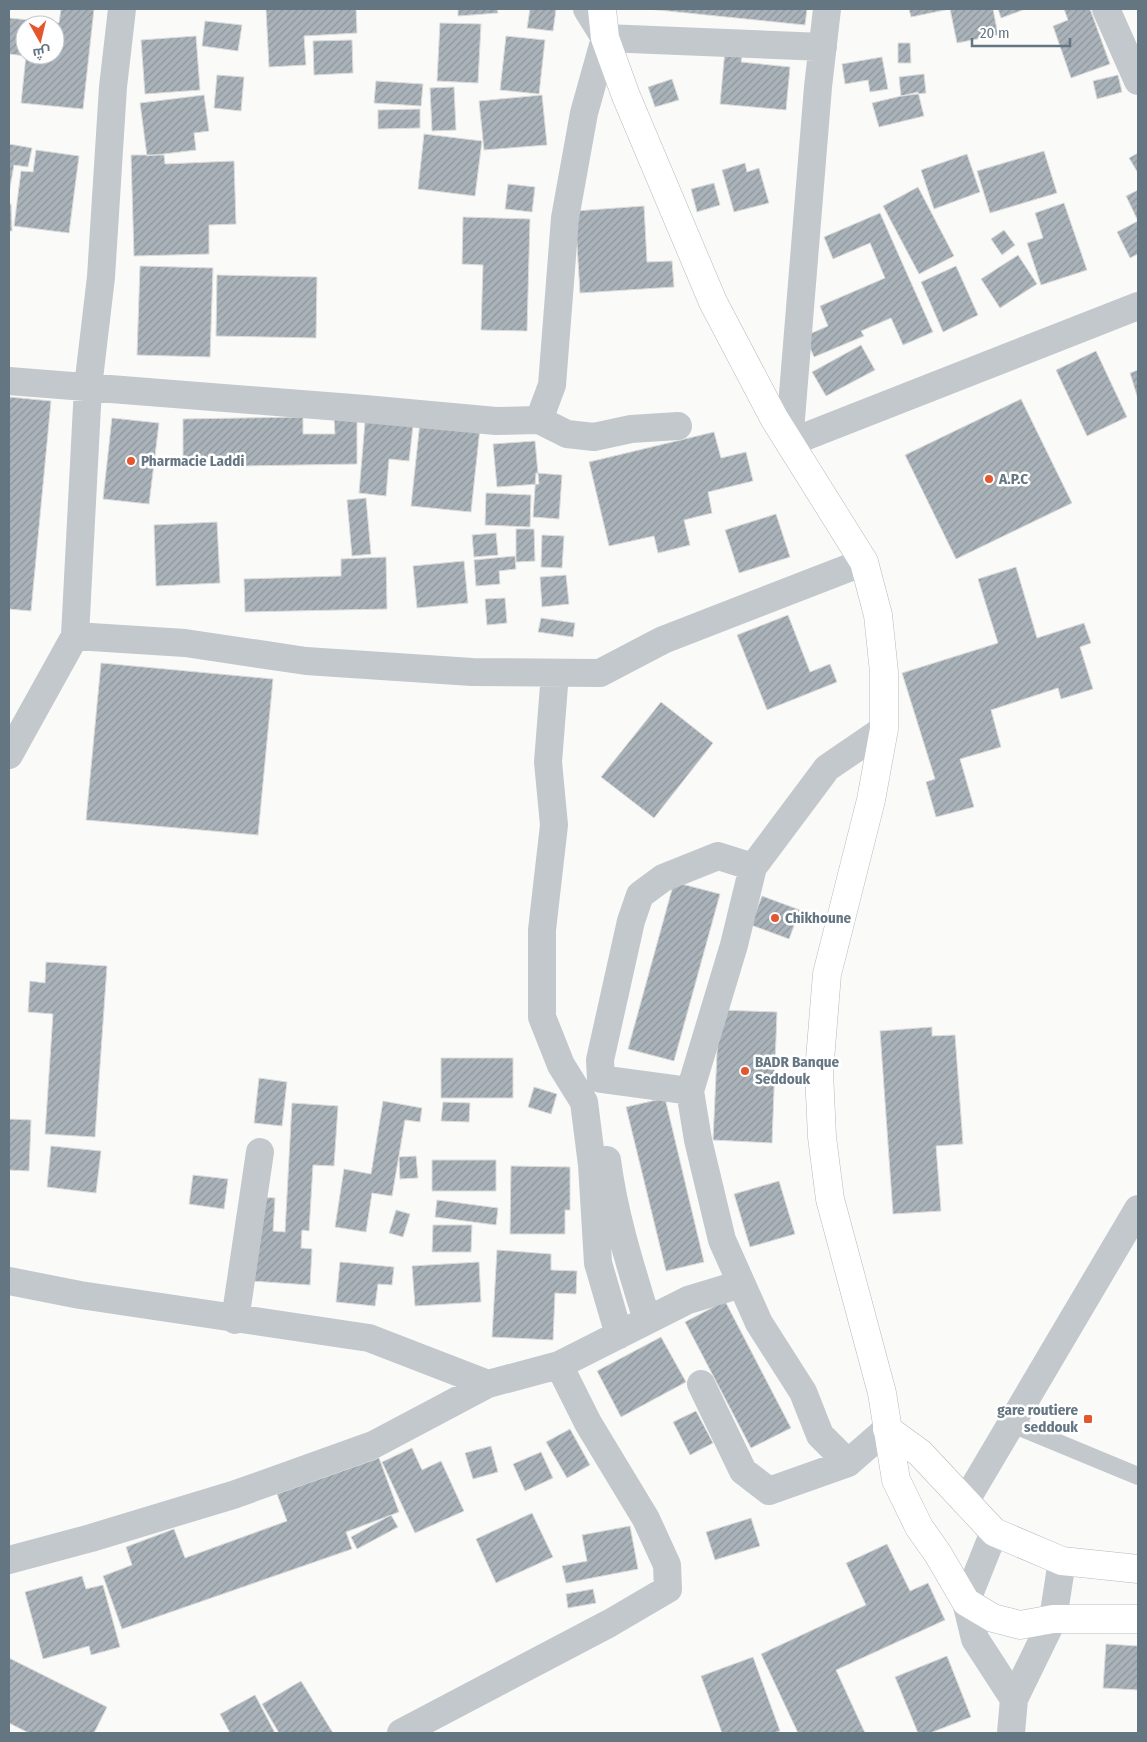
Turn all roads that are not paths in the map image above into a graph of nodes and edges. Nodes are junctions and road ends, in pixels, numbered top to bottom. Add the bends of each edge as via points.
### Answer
1 (122, 9) edge
2 (587, 9) edge
3 (602, 9) edge
4 (827, 9) edge
5 (1106, 9) edge
6 (605, 38) junction
7 (823, 47) junction
8 (1138, 81) edge
9 (1138, 306) edge
10 (9, 380) edge
11 (88, 387) junction
12 (539, 420) junction
13 (678, 426) dead end
14 (789, 443) junction
15 (864, 562) junction
16 (75, 636) junction
17 (555, 673) junction
18 (884, 729) junction
19 (9, 755) edge
20 (753, 867) junction
21 (601, 1079) junction
22 (690, 1091) junction
23 (260, 1152) dead end
24 (1138, 1209) edge
25 (9, 1280) edge
26 (741, 1284) junction
27 (235, 1320) junction
28 (647, 1320) junction
29 (619, 1335) junction
30 (559, 1365) junction
31 (488, 1384) junction
32 (701, 1384) dead end
33 (1010, 1423) junction
34 (886, 1429) junction
35 (848, 1463) junction
36 (1138, 1476) edge
37 (965, 1502) junction
38 (994, 1532) junction
39 (9, 1560) edge
40 (1062, 1561) junction
41 (1138, 1569) edge
42 (966, 1602) junction
43 (1054, 1619) junction
44 (1138, 1619) edge
45 (1014, 1699) junction
46 (401, 1733) edge
47 (1011, 1733) edge

1 - 11 street via 113,87 101,277
2 - 6 street
3 - 6 main road
4 - 7 street
5 - 8 street
6 - 7 street
6 - 12 street via 584,113 565,218 552,384
6 - 14 main road via 626,96 713,302
7 - 14 street
9 - 14 street
10 - 11 street
11 - 12 street via 496,421
11 - 16 street
12 - 13 street via 567,434 594,437 631,429
14 - 15 main road
15 - 17 street via 663,640 600,673
15 - 18 main road via 878,615 884,672
16 - 17 street via 185,643 316,662 472,672
16 - 19 street
17 - 29 street via 548,762 554,824 542,930 542,1017 561,1065 584,1102 592,1165 598,1263
18 - 20 street via 826,768
18 - 34 main road via 871,800 826,974 819,1072 822,1137 830,1199 882,1393
20 - 21 street via 718,856 664,878 640,895 631,921 600,1060
20 - 22 street via 734,945
21 - 22 street
21 - 28 street via 611,1189
22 - 26 street via 722,1240
23 - 27 street
24 - 33 street
25 - 27 street
26 - 28 street via 688,1300
26 - 35 street via 759,1323 803,1392 820,1435
27 - 31 street via 369,1338
28 - 29 street
29 - 30 street
30 - 31 street
30 - 46 street via 588,1423 646,1519 667,1565 668,1589
31 - 39 street via 374,1445 233,1495
32 - 35 street via 743,1471 769,1491
33 - 36 lane
33 - 37 street
34 - 35 street
34 - 37 main road via 920,1453
34 - 42 main road via 896,1480 919,1527
37 - 38 main road
38 - 40 main road
38 - 42 street
40 - 41 main road
40 - 43 street
42 - 43 main road via 993,1618 1020,1625
42 - 45 street via 975,1639
43 - 44 main road
43 - 45 street
45 - 47 street

